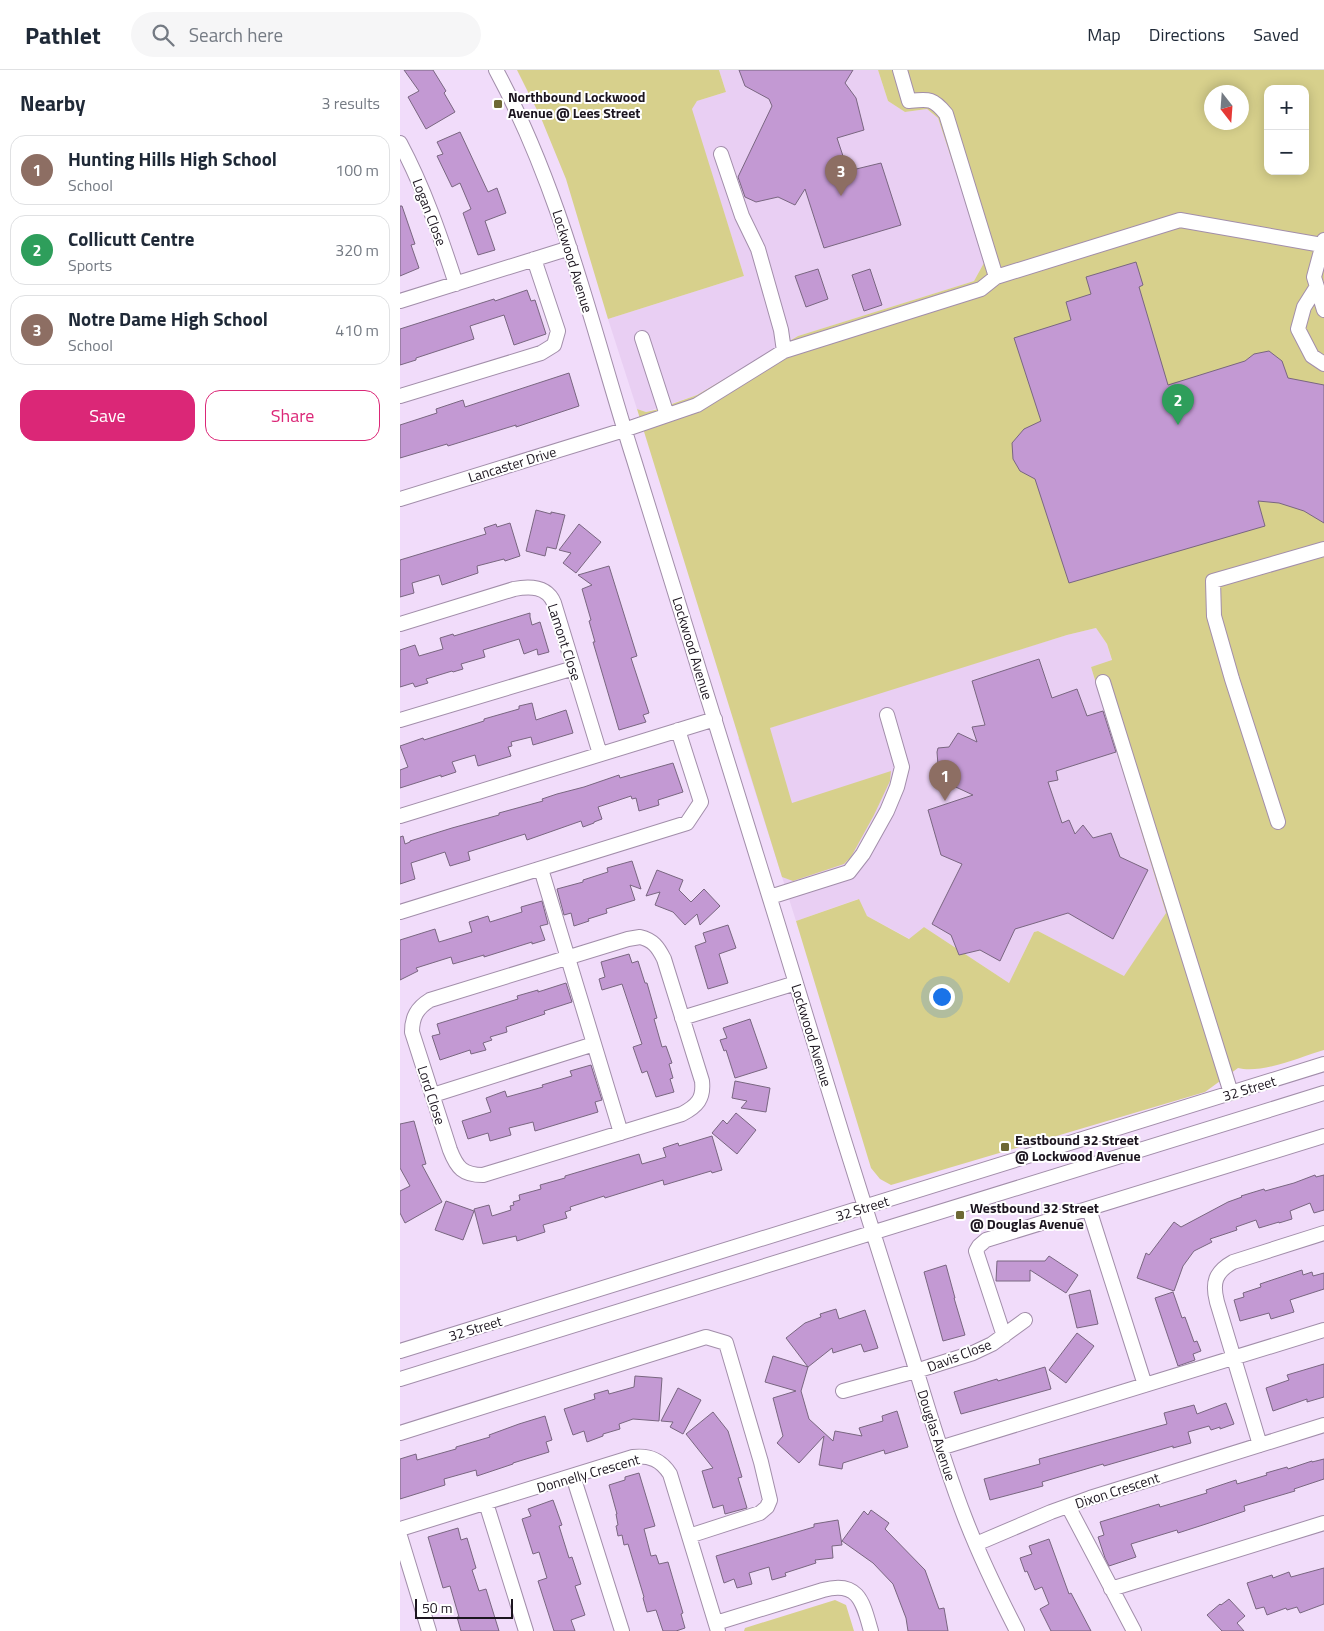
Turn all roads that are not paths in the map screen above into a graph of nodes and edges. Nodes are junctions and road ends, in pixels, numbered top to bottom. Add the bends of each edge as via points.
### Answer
1 (496, 70) edge
2 (900, 70) edge
3 (400, 143) edge
4 (721, 154) dead end
5 (1323, 242) edge
6 (570, 248) junction
7 (534, 259) junction
8 (996, 277) junction
9 (456, 284) junction
10 (1316, 288) junction
11 (400, 301) edge
12 (1324, 310) edge
13 (642, 338) dead end
14 (784, 351) junction
15 (1324, 364) edge
16 (400, 396) edge
17 (667, 415) junction
18 (624, 430) junction
19 (400, 499) edge
20 (1324, 549) edge
21 (400, 624) edge
22 (574, 668) junction
23 (1103, 682) dead end
24 (887, 715) dead end
25 (715, 719) junction
26 (400, 720) edge
27 (678, 730) junction
28 (600, 754) junction
29 (400, 816) edge
30 (1278, 822) dead end
31 (541, 869) junction
32 (770, 896) junction
33 (400, 912) edge
34 (568, 958) junction
35 (796, 983) junction
36 (682, 1018) junction
37 (594, 1044) junction
38 (1324, 1064) edge
39 (1231, 1093) junction
40 (1324, 1093) edge
41 (432, 1095) junction
42 (621, 1133) junction
43 (1324, 1136) edge
44 (864, 1207) junction
45 (1090, 1209) junction
46 (872, 1233) junction
47 (1324, 1233) edge
48 (1025, 1320) dead end
49 (1324, 1330) edge
50 (1004, 1336) junction
51 (400, 1351) edge
52 (1234, 1358) junction
53 (916, 1371) junction
54 (400, 1379) edge
55 (1145, 1385) junction
56 (843, 1391) dead end
57 (1324, 1425) edge
58 (400, 1433) edge
59 (1260, 1445) junction
60 (940, 1448) junction
61 (573, 1476) junction
62 (486, 1503) junction
63 (1068, 1506) junction
64 (1324, 1523) edge
65 (400, 1529) edge
66 (400, 1536) edge
67 (689, 1536) junction
68 (976, 1544) junction
69 (1111, 1589) junction
70 (717, 1627) edge
71 (429, 1631) edge
72 (526, 1631) edge
73 (622, 1631) edge
74 (871, 1631) edge
75 (1017, 1631) edge
76 (1134, 1631) edge

1 - 6 street, Lockwood Avenue via 534,148
2 - 8 street via 909,101 925,99 937,103 946,114
3 - 9 street, Logan Close via 429,206
4 - 14 street via 742,216 758,249
5 - 8 street, Lancaster Drive via 1180,220
5 - 10 street via 1314,277
6 - 7 street
6 - 18 street, Lockwood Avenue
7 - 9 street
7 - 16 street via 558,331 554,345 541,353
8 - 14 street, Lancaster Drive via 980,289
9 - 11 street
10 - 12 street
10 - 15 street via 1304,307 1298,329 1312,356
13 - 17 street
14 - 17 street, Lancaster Drive via 698,405
17 - 18 street, Lancaster Drive
18 - 19 street, Lancaster Drive
18 - 25 street, Lockwood Avenue
20 - 30 street via 1214,581 1214,616
21 - 22 street, Lamont Close via 514,589 534,587 552,598
22 - 26 street
22 - 28 street, Lamont Close
23 - 39 street
24 - 32 street via 902,767 887,811 863,854 849,872
25 - 27 street
25 - 32 street, Lockwood Avenue
27 - 28 street
27 - 31 street via 701,802 688,823
28 - 29 street
31 - 33 street
31 - 34 street
32 - 35 street, Lockwood Avenue
34 - 36 street, Lord Close via 628,939 649,939 664,959
34 - 37 street
34 - 41 street, Lord Close via 422,1005 413,1019 412,1032
35 - 36 street
35 - 44 street, Lockwood Avenue
36 - 42 street, Lord Close via 702,1081 701,1098 682,1114
37 - 41 street
37 - 42 street
38 - 39 street, 32 Street
39 - 44 street, 32 Street
40 - 46 street, 32 Street
41 - 42 street, Lord Close via 454,1159 459,1167 472,1175 483,1175
43 - 45 street
44 - 46 street, Lockwood Avenue
44 - 51 street, 32 Street
45 - 50 street via 986,1240 978,1246 976,1252
45 - 55 street
46 - 53 street, Douglas Avenue
46 - 54 street, 32 Street
47 - 52 street via 1232,1262 1218,1274 1215,1295
48 - 50 street, Davis Close
49 - 52 street
50 - 53 street, Davis Close via 978,1351
52 - 55 street
52 - 59 street
53 - 56 street, Davis Close
53 - 60 street, Douglas Avenue
55 - 60 street
57 - 59 street, Dixon Crescent
58 - 67 street via 706,1337 726,1343 770,1500 760,1513
59 - 63 street, Dixon Crescent
60 - 68 street, Douglas Avenue
61 - 62 street, Donnelly Crescent
61 - 67 street, Donnelly Crescent via 633,1457 650,1457 659,1461 670,1474
61 - 73 street
62 - 65 street, Donnelly Crescent
62 - 72 street
63 - 68 street, Dixon Crescent
63 - 69 street
64 - 69 street
66 - 71 street
67 - 70 street, Donnelly Crescent
68 - 75 street, Douglas Avenue
69 - 76 street
70 - 74 street via 840,1587 855,1593 861,1600

